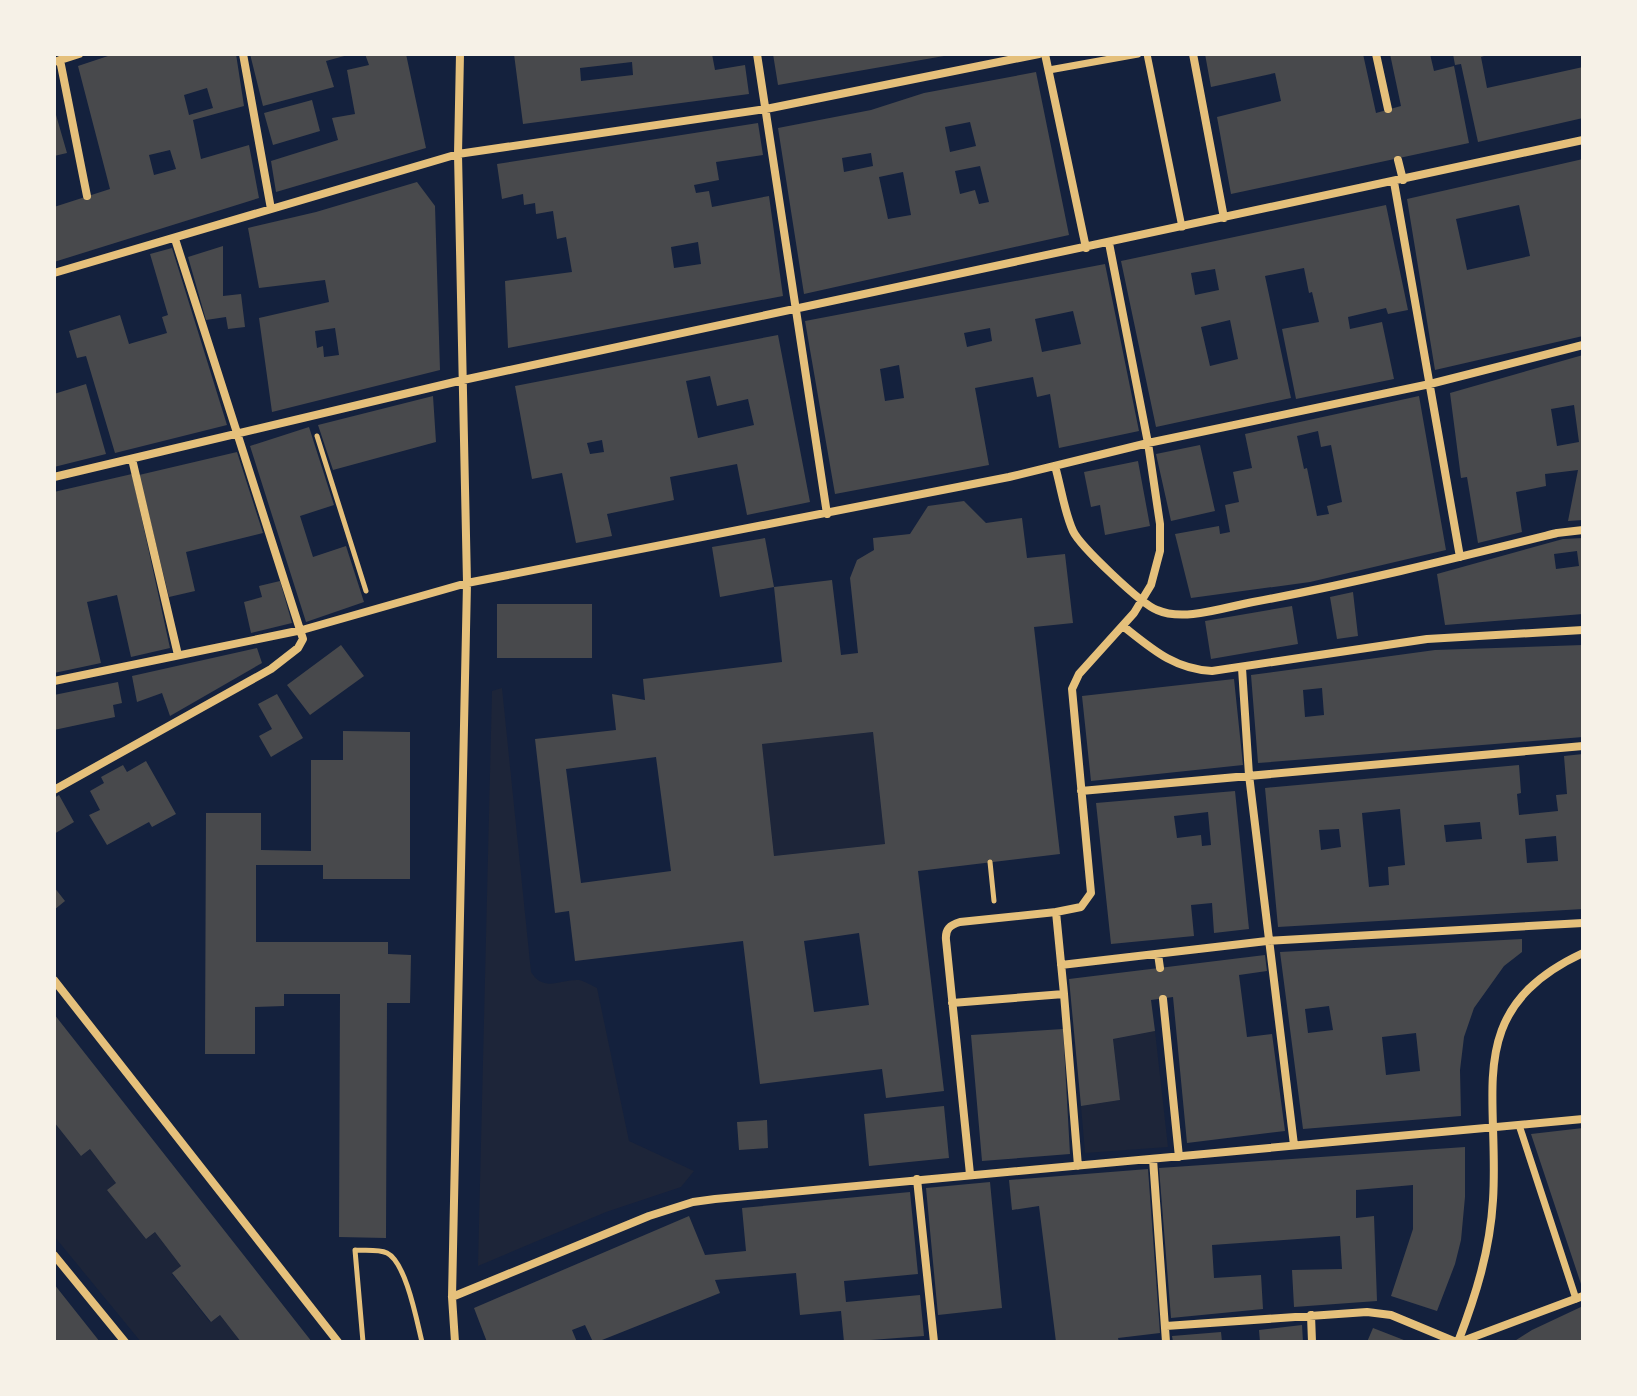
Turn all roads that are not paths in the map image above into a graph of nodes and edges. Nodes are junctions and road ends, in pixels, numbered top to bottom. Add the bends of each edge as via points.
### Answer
1 (79, 54) edge
2 (243, 54) edge
3 (460, 54) edge
4 (757, 54) edge
5 (1042, 54) edge
6 (1138, 54) edge
7 (1147, 54) edge
8 (1193, 54) edge
9 (1376, 54) edge
10 (1019, 56) edge
11 (57, 61) edge
12 (1049, 70) junction
13 (766, 109) junction
14 (1388, 109) dead end
15 (1583, 140) edge
16 (458, 154) junction
17 (1398, 160) dead end
18 (1398, 181) junction
19 (87, 196) dead end
20 (271, 209) junction
21 (1224, 218) junction
22 (1182, 227) junction
23 (175, 239) junction
24 (1109, 243) junction
25 (1086, 248) junction
26 (100, 249) dead end
27 (102, 259) junction
28 (54, 273) edge
29 (796, 309) junction
30 (1583, 345) edge
31 (463, 380) junction
32 (1430, 384) junction
33 (238, 433) junction
34 (1148, 443) junction
35 (132, 459) junction
36 (1055, 466) junction
37 (54, 477) edge
38 (827, 514) junction
39 (1583, 530) edge
40 (1460, 557) junction
41 (467, 583) junction
42 (1142, 601) junction
43 (1123, 626) junction
44 (302, 630) junction
45 (1583, 630) edge
46 (178, 655) junction
47 (1242, 668) junction
48 (54, 681) edge
49 (1583, 746) edge
50 (1249, 775) junction
51 (54, 790) edge
52 (1081, 791) junction
53 (1056, 912) junction
54 (1583, 923) edge
55 (1267, 941) junction
56 (1583, 953) edge
57 (1158, 954) junction
58 (1061, 965) junction
59 (1160, 968) dead end
60 (54, 980) edge
61 (1064, 994) junction
62 (1163, 999) dead end
63 (952, 1003) junction
64 (1583, 1119) edge
65 (1519, 1125) junction
66 (1493, 1128) junction
67 (1294, 1145) junction
68 (1179, 1157) junction
69 (1153, 1159) junction
70 (1078, 1166) junction
71 (970, 1174) junction
72 (917, 1179) junction
73 (54, 1255) edge
74 (452, 1297) junction
75 (1580, 1298) edge
76 (1311, 1315) junction
77 (1166, 1326) junction
78 (125, 1342) edge
79 (338, 1342) edge
80 (455, 1342) edge
81 (934, 1342) edge
82 (1166, 1342) edge
83 (1312, 1342) edge
84 (1458, 1342) edge

1 - 11 street
2 - 20 street
3 - 16 street
4 - 13 street
5 - 10 street
5 - 12 street
6 - 12 street
7 - 22 street
8 - 21 street
9 - 14 street
10 - 13 street
11 - 19 street
12 - 25 street
13 - 16 street
13 - 29 street
15 - 18 street
16 - 20 street
16 - 31 street
17 - 18 street
18 - 21 street
18 - 32 street
20 - 23 street
21 - 22 street
22 - 24 street
23 - 27 street
23 - 33 street
24 - 25 street
24 - 34 street
25 - 29 street
26 - 27 street
27 - 28 street
29 - 31 street
29 - 38 street
30 - 32 street
31 - 33 street
31 - 41 street
32 - 34 street
32 - 40 street
33 - 35 street
33 - 44 street
34 - 36 street
34 - 42 street via 1161,537 1157,568
35 - 37 street
35 - 46 street
36 - 38 street
36 - 42 street via 1079,540
38 - 41 street
39 - 40 street
40 - 42 street via 1205,611 1168,613
41 - 44 street
41 - 74 street
42 - 43 street
43 - 47 street via 1182,666
43 - 52 street via 1072,689
44 - 46 street
44 - 51 street via 301,645 271,669
45 - 47 street via 1427,639
46 - 48 street
47 - 50 street
49 - 50 street
50 - 52 street
50 - 55 street
52 - 53 street via 1089,899 1077,909
53 - 58 street
53 - 63 street via 960,922 949,928 945,936
54 - 55 street
55 - 57 street
55 - 67 street
56 - 66 street via 1533,983 1506,1018 1492,1066
57 - 58 street
57 - 59 street
58 - 61 street
60 - 79 street
61 - 63 street
61 - 70 street
62 - 68 street
63 - 71 street
64 - 65 street
65 - 66 street
65 - 75 street
66 - 67 street
66 - 84 street via 1488,1246
67 - 68 street
68 - 69 street
69 - 70 street
69 - 77 street
70 - 71 street
71 - 72 street
72 - 74 street via 693,1202
72 - 81 street
73 - 78 street
74 - 80 street
75 - 84 street
76 - 77 street
76 - 83 street
76 - 84 street via 1383,1313
77 - 82 street

